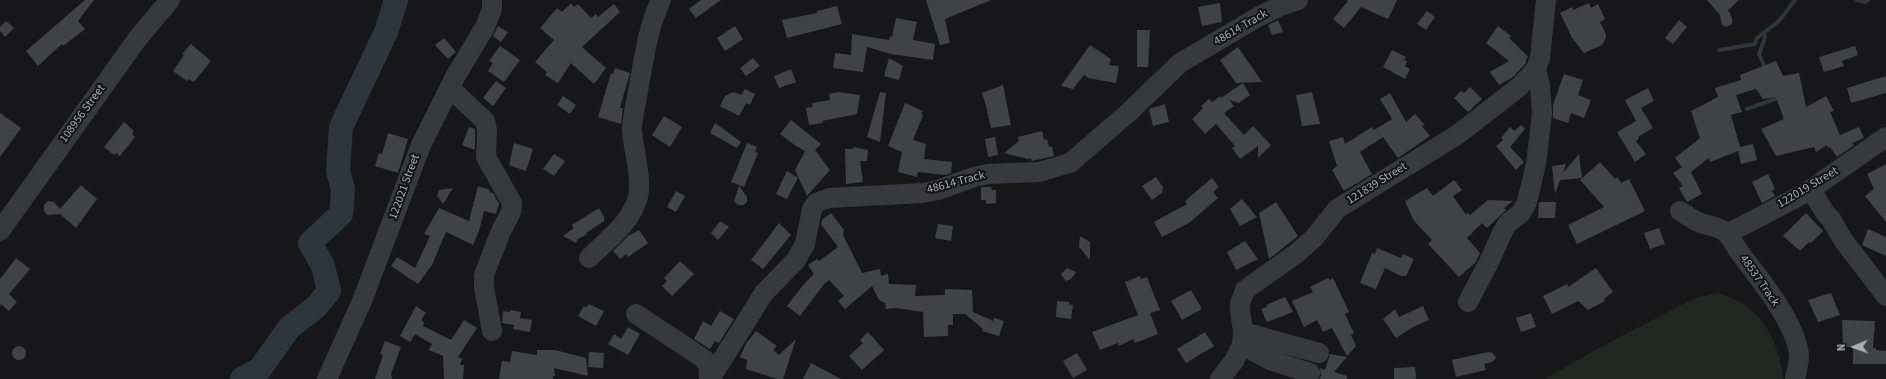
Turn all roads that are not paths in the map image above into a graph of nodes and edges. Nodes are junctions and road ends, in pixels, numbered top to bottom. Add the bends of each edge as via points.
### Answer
1 (170, 0) edge
2 (492, 0) edge
3 (661, 0) edge
4 (1546, 0) edge
5 (1285, 2) edge
6 (1536, 69) junction
7 (450, 88) junction
8 (1886, 137) edge
9 (1807, 192) junction
10 (1680, 211) dead end
11 (0, 231) edge
12 (1727, 234) junction
13 (589, 258) dead end
14 (1886, 296) edge
15 (1468, 302) dead end
16 (636, 314) dead end
17 (492, 331) dead end
18 (1243, 338) junction
19 (1319, 353) dead end
20 (1310, 373) dead end
21 (327, 379) edge
22 (709, 379) edge
23 (1220, 379) edge
24 (1795, 379) edge

1 - 11 street, 108956 Street via 138,38
2 - 7 street, 122021 Street via 492,9 485,27
3 - 13 street via 652,19 646,45 632,126 638,180 637,201 624,222
4 - 6 street, 121839 Street via 1544,37
5 - 22 street, 48614 Track via 1180,63 1128,113 1070,163 1039,172 988,174 923,193 829,198 816,203 809,216 805,244 796,260 760,298
6 - 15 street via 1542,113 1528,202 1521,213 1508,223
6 - 18 street, 121839 Street via 1519,87 1456,135 1337,209 1314,238 1245,290 1240,303
7 - 17 street via 485,121 486,157 512,205 484,275
7 - 21 street, 122021 Street via 421,145 362,301
8 - 9 street, 122019 Street
9 - 12 street, 122019 Street
9 - 14 street via 1815,196 1843,240
10 - 12 street, 48537 Track via 1699,222 1716,226
12 - 24 street, 48537 Track via 1757,274 1790,326 1799,355
16 - 22 street via 704,359 708,365
18 - 19 street
18 - 20 street via 1270,360
18 - 23 street via 1234,361

